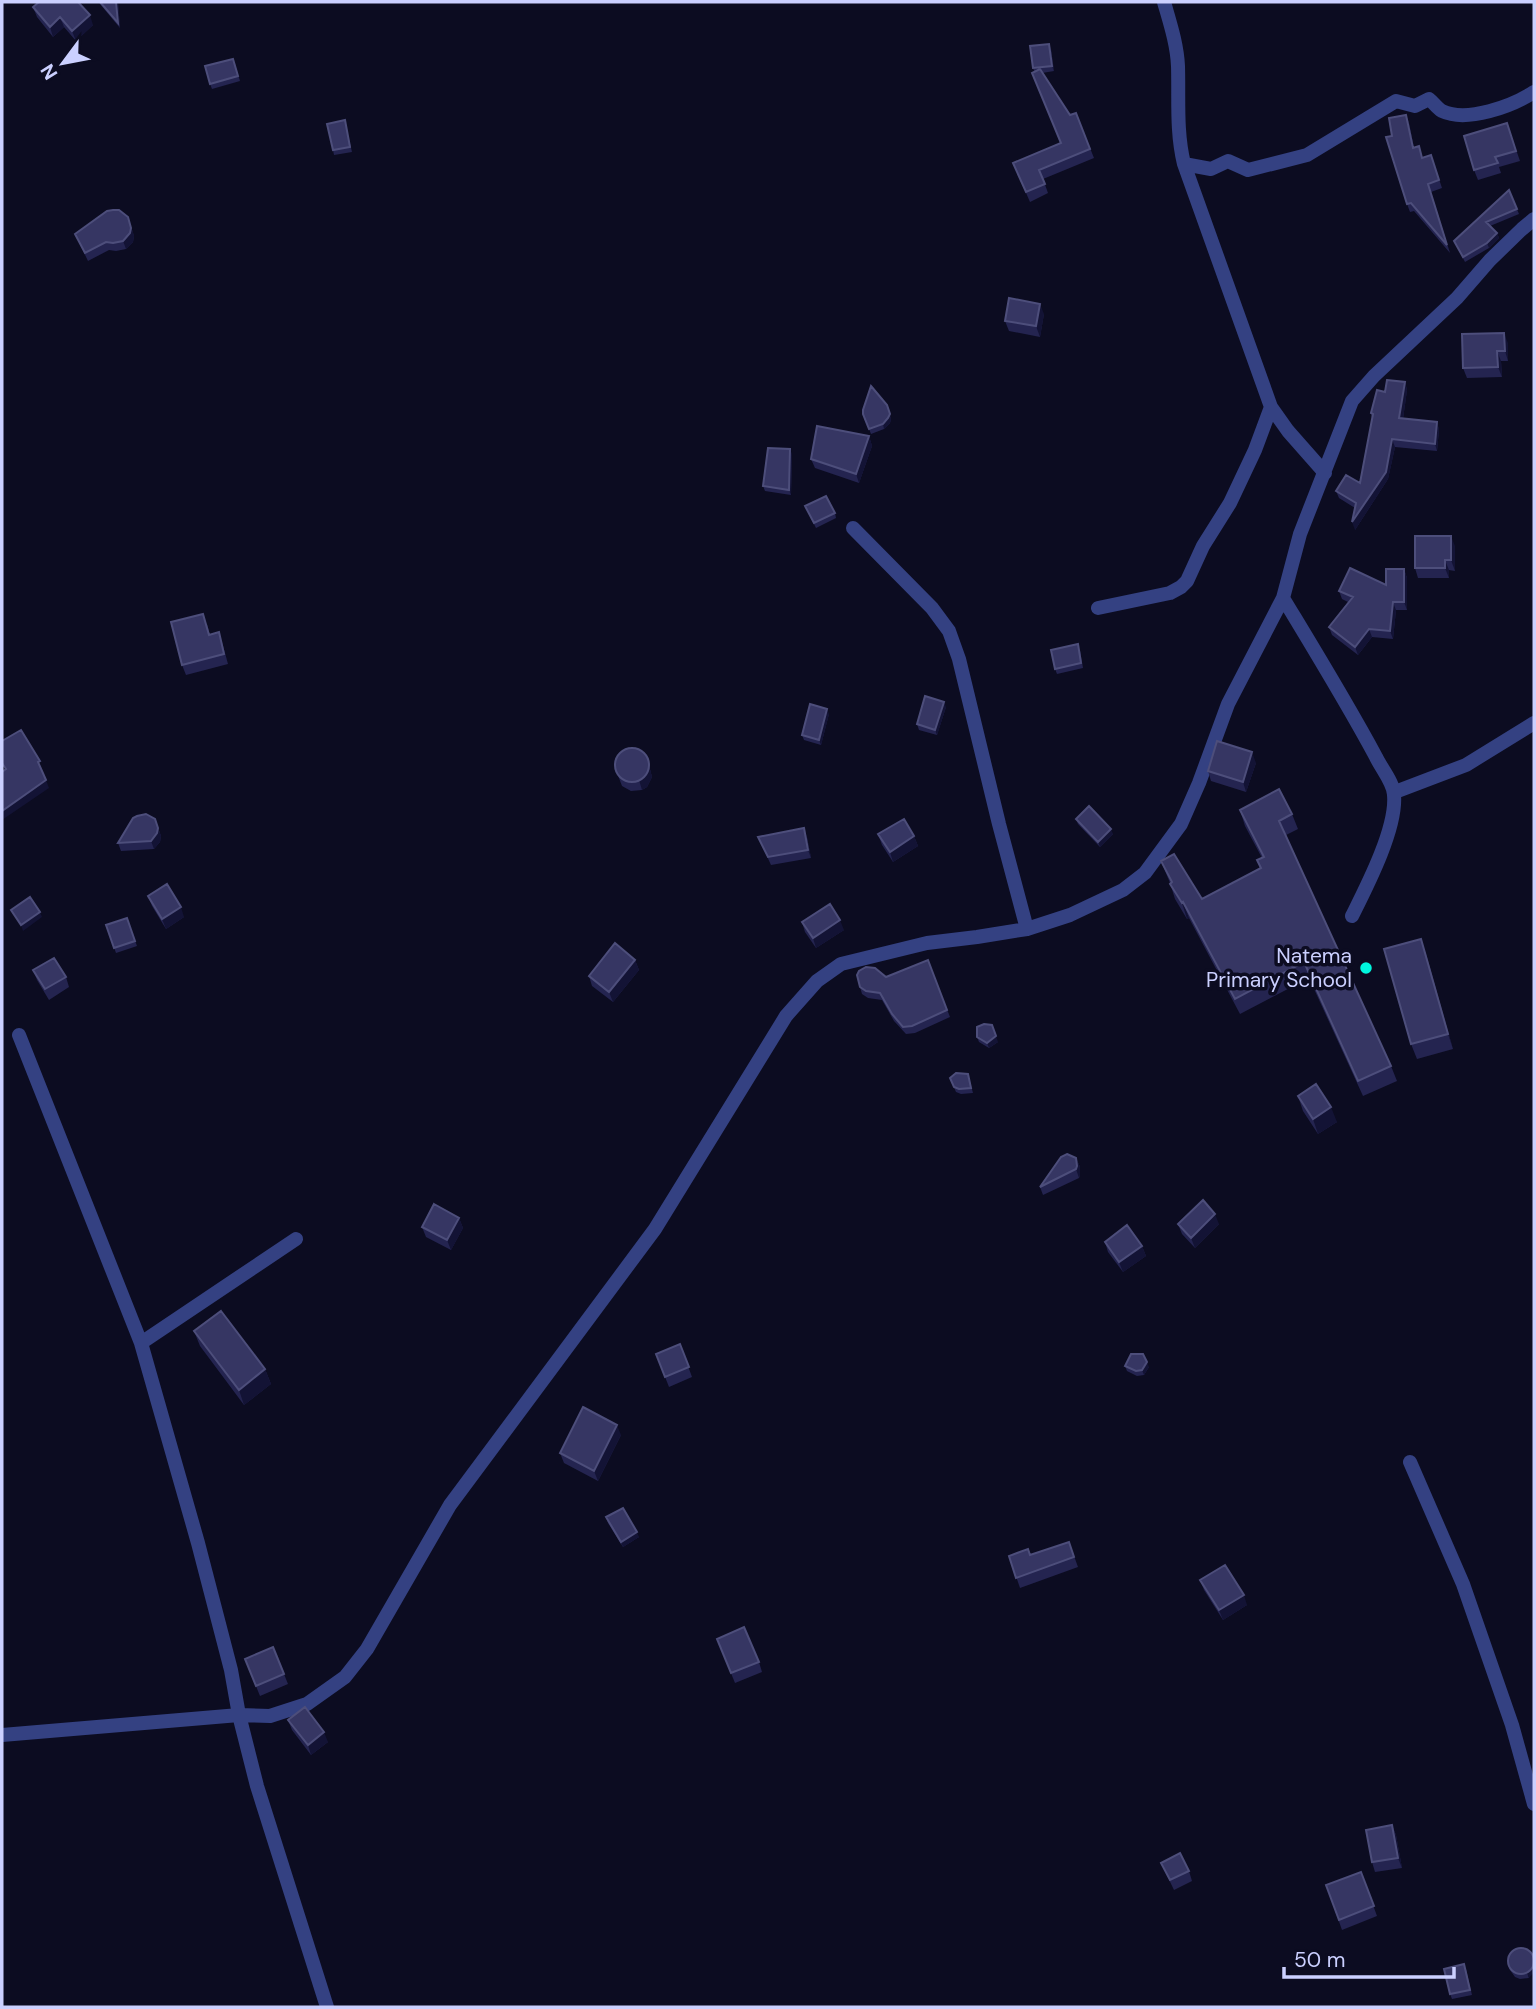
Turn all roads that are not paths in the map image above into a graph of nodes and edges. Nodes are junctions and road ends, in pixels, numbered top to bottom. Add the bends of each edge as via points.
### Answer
1 (1164, 2) edge
2 (1534, 92) edge
3 (1184, 164) junction
4 (1534, 219) edge
5 (1271, 407) junction
6 (1325, 473) junction
7 (853, 528) dead end
8 (1283, 598) junction
9 (1098, 608) dead end
10 (1534, 723) edge
11 (1395, 792) junction
12 (1352, 916) dead end
13 (1027, 929) junction
14 (19, 1035) dead end
15 (296, 1239) dead end
16 (141, 1343) junction
17 (1410, 1462) dead end
18 (239, 1715) junction
19 (2, 1735) edge
20 (1534, 1804) edge
21 (327, 2007) edge

1 - 3 street via 1178,64 1178,133
2 - 3 street via 1516,103 1469,116 1442,111 1429,99 1415,106 1396,101 1307,155 1248,170 1228,161 1211,169
3 - 5 street
4 - 6 street via 1352,401
5 - 6 street
5 - 9 street via 1230,503 1181,587
6 - 8 street via 1300,534
7 - 13 street via 950,631
8 - 11 street
8 - 13 street via 1228,704 1181,824 1145,873 1123,890
10 - 11 street via 1465,765
11 - 12 street via 1386,836
13 - 18 street via 927,943 841,964 817,981 786,1016 654,1229 450,1506 367,1649 345,1677 307,1704 270,1716
14 - 16 street
15 - 16 street
16 - 18 street via 198,1543
17 - 20 street via 1464,1584
18 - 19 street
18 - 21 street

